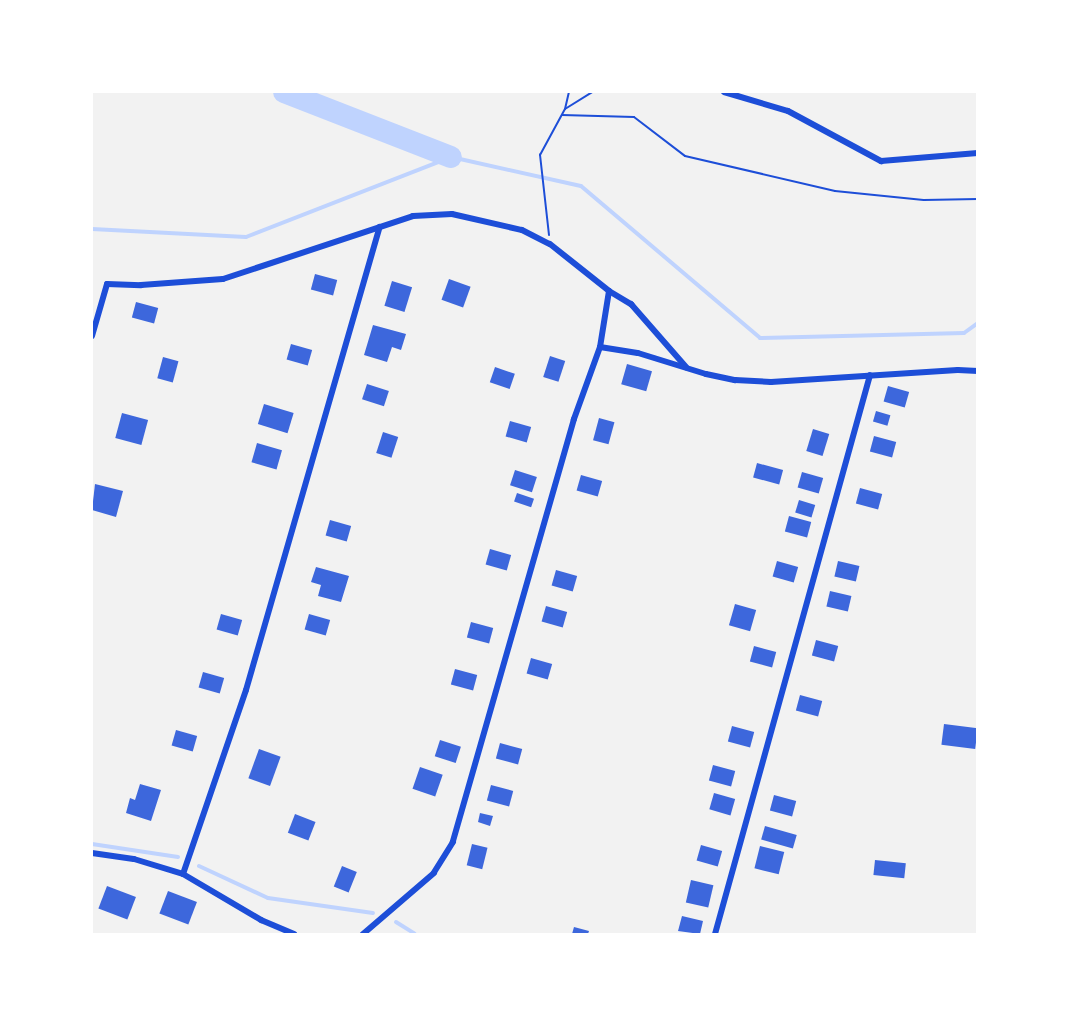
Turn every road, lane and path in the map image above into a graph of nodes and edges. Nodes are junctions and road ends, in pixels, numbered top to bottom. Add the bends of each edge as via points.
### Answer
1 (569, 92) edge
2 (592, 92) edge
3 (724, 92) edge
4 (565, 109) junction
5 (562, 115) junction
6 (978, 153) edge
7 (978, 199) edge
8 (380, 227) junction
9 (550, 244) junction
10 (609, 291) junction
11 (92, 336) edge
12 (600, 347) junction
13 (686, 367) junction
14 (978, 371) edge
15 (870, 375) junction
16 (92, 853) edge
17 (183, 874) junction
18 (294, 934) edge
19 (363, 934) edge
20 (715, 934) edge

1 - 4 path
2 - 4 path
3 - 6 street via 788,111 881,161
4 - 5 path
5 - 7 path via 634,117 685,156 835,191 924,200
5 - 9 path via 540,155
8 - 9 street via 413,216 452,214 522,230
8 - 11 street via 223,279 107,284
8 - 17 street via 246,690
9 - 10 street
10 - 12 street
10 - 13 street via 630,303
12 - 13 street
12 - 19 street via 574,419 453,842 434,873
13 - 15 street via 735,380 771,382
14 - 15 street
15 - 20 street
16 - 17 street via 134,859
17 - 18 street via 261,920

